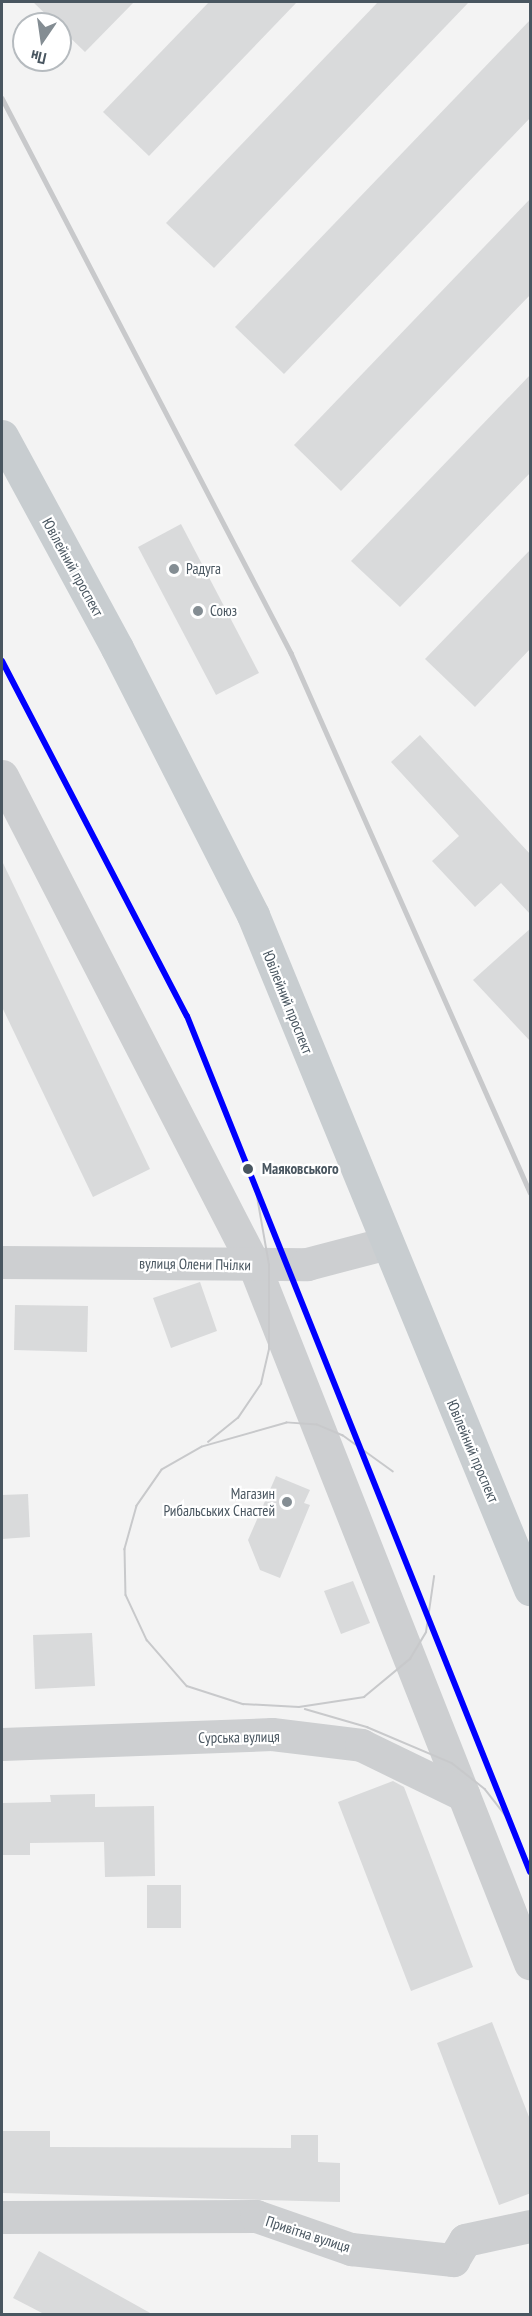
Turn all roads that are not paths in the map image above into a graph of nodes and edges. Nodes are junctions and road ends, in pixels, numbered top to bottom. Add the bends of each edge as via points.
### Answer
1 (2, 436) edge
2 (2, 776) edge
3 (387, 1243) junction
4 (2, 1262) edge
5 (254, 1265) junction
6 (531, 1589) edge
7 (2, 1744) edge
8 (464, 1795) junction
9 (531, 1963) edge
10 (2, 2217) edge
11 (531, 2226) edge

1 - 3 main road, Ювілейний проспект via 117,648 253,915
2 - 5 street
3 - 5 street, вулиця Олени Пчілки via 307,1264
3 - 6 main road, Ювілейний проспект
4 - 5 street, вулиця Олени Пчілки
5 - 8 street
7 - 8 street, Сурська вулиця via 273,1734 361,1745
8 - 9 street
10 - 11 street, Привітна вулиця via 256,2216 351,2249 453,2260 465,2240

